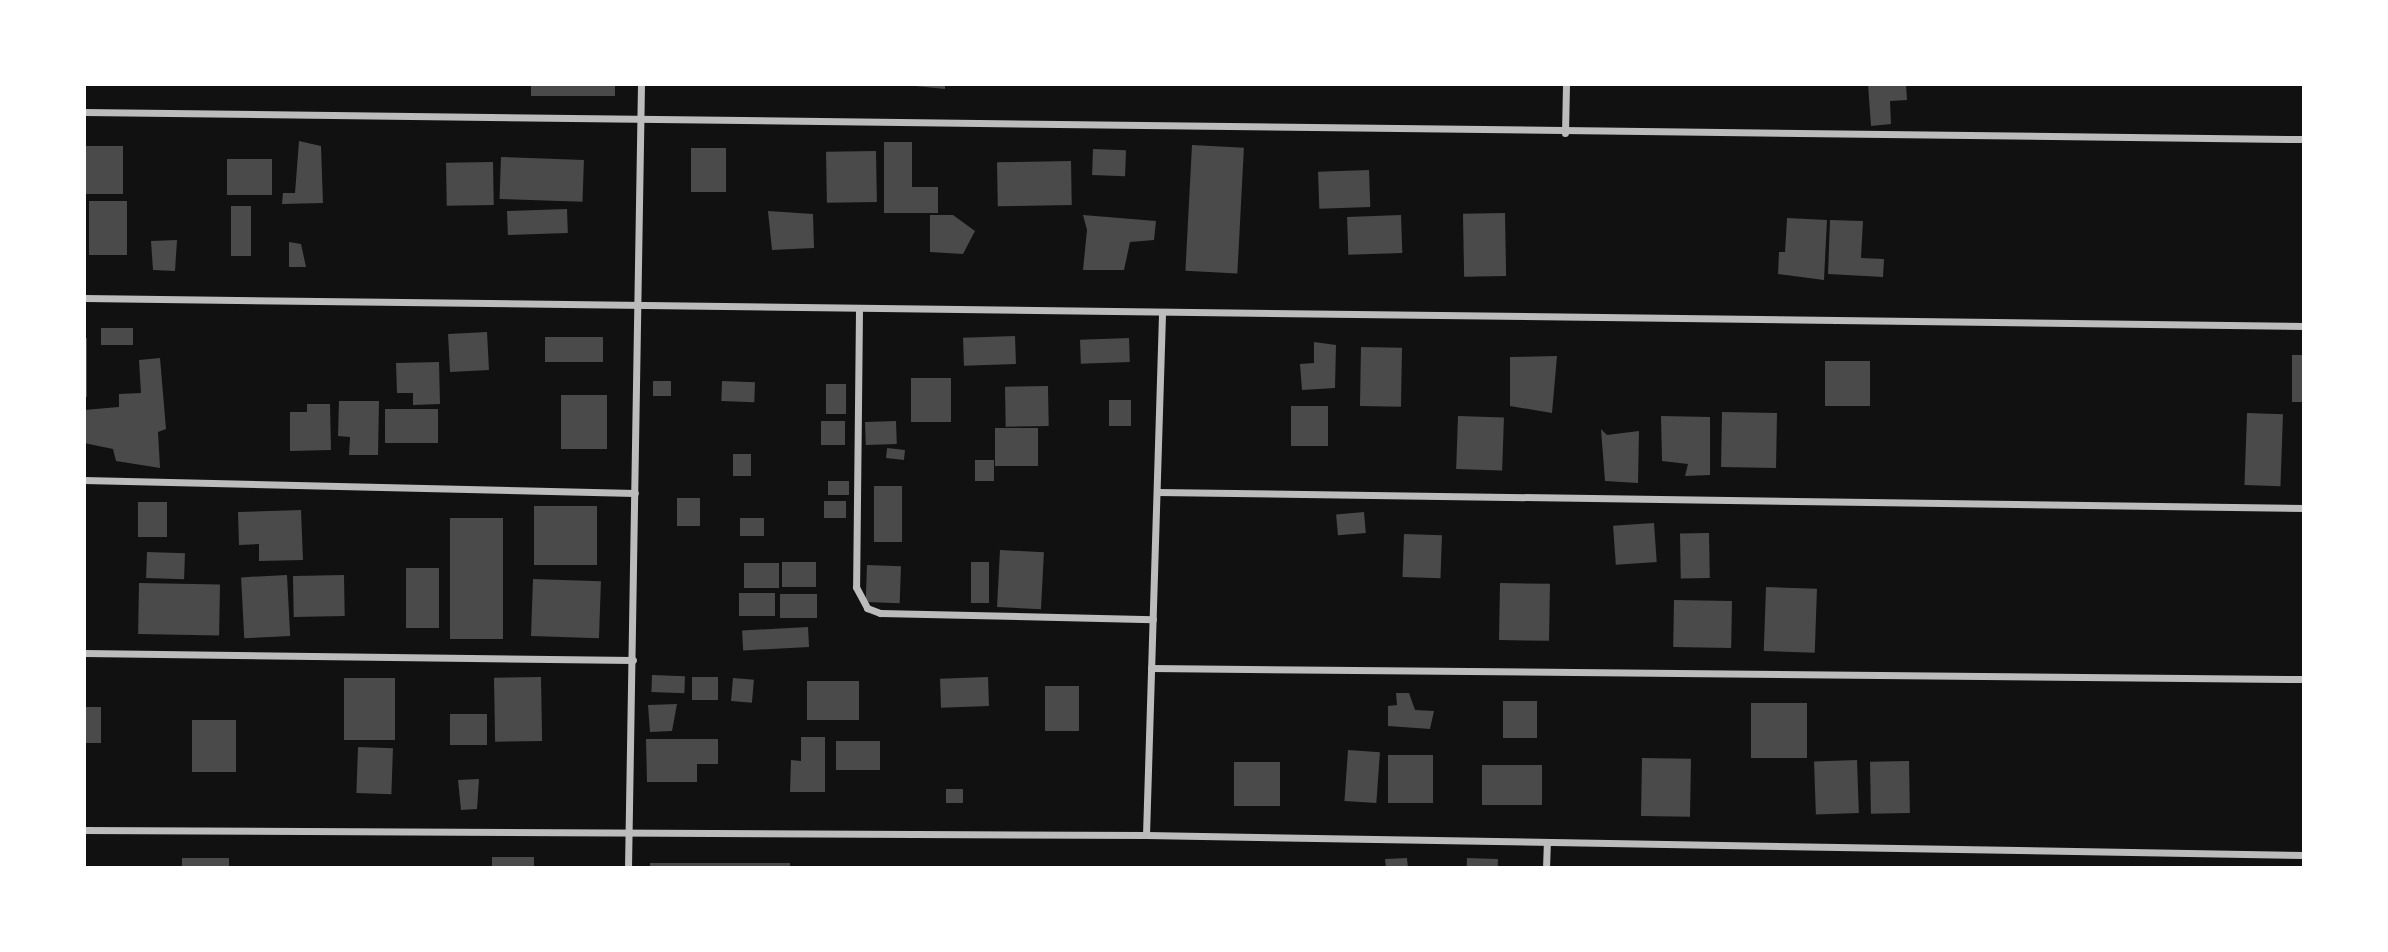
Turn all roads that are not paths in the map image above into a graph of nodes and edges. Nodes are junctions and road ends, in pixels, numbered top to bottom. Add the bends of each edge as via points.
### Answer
1 (641, 84) edge
2 (1566, 84) edge
3 (84, 112) edge
4 (641, 116) junction
5 (1565, 132) junction
6 (2304, 139) edge
7 (84, 298) edge
8 (638, 307) junction
9 (859, 310) junction
10 (1162, 313) junction
11 (2304, 326) edge
12 (84, 480) edge
13 (1157, 492) junction
14 (635, 493) junction
15 (2304, 508) edge
16 (1153, 619) junction
17 (84, 653) edge
18 (633, 660) junction
19 (1151, 668) junction
20 (2304, 678) edge
21 (84, 830) edge
22 (630, 835) junction
23 (1146, 835) junction
24 (1547, 842) junction
25 (2304, 855) edge
26 (628, 868) edge
27 (1546, 868) edge

1 - 4 street
2 - 5 street
3 - 4 street
4 - 5 street
4 - 8 street
5 - 6 street
7 - 8 street
8 - 9 street
8 - 14 street
9 - 10 street
9 - 16 street via 856,587 867,608 880,613
10 - 11 street
10 - 13 street
12 - 14 street
13 - 15 street
13 - 16 street
14 - 18 street
16 - 19 street
17 - 18 street
18 - 22 street
19 - 20 street
19 - 23 street
21 - 22 street
22 - 23 street
22 - 26 street
23 - 24 street
24 - 25 street
24 - 27 street

